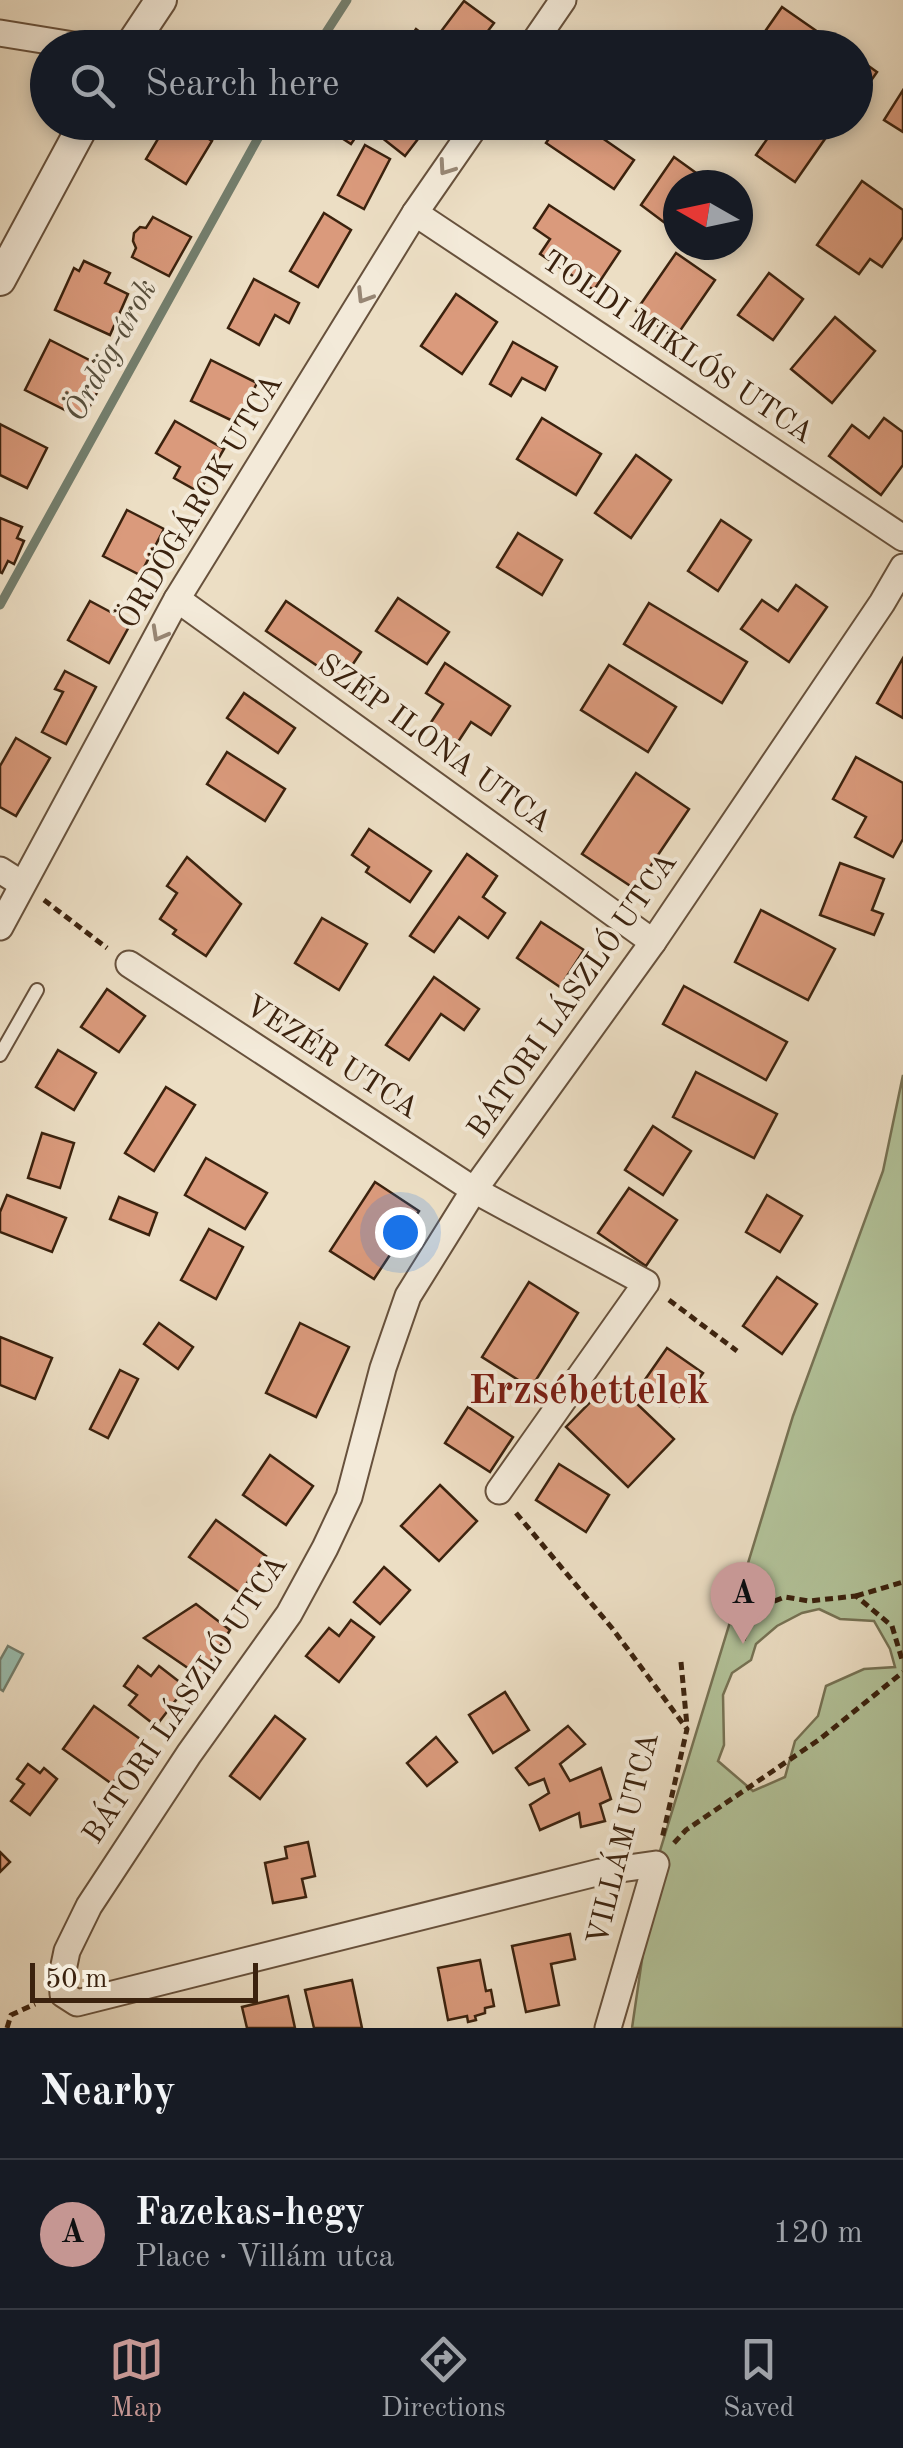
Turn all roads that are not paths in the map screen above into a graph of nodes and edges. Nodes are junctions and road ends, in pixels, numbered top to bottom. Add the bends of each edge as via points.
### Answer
1 (161, 0) edge
2 (563, 0) edge
3 (142, 30) edge
4 (542, 30) edge
5 (0, 33) edge
6 (30, 38) edge
7 (75, 140) edge
8 (466, 140) edge
9 (415, 213) junction
10 (0, 280) edge
11 (903, 538) edge
12 (903, 567) edge
13 (178, 599) junction
14 (0, 870) edge
15 (22, 884) junction
16 (0, 927) edge
17 (653, 942) junction
18 (129, 964) road end
19 (36, 990) dead end
20 (0, 1055) edge
21 (474, 1190) junction
22 (499, 1491) dead end
23 (656, 1864) joint
24 (608, 2028) edge

1 - 3 street
2 - 4 street
5 - 6 street
7 - 10 street
8 -> 9 street, ÖRDÖGÁROK UTCA
9 - 11 street, TOLDI MIKLÓS UTCA
9 -> 13 street, ÖRDÖGÁROK UTCA
12 - 17 street, BÁTORI LÁSZLÓ UTCA
13 -> 15 street, ÖRDÖGÁROK UTCA
13 - 17 street, SZÉP ILONA UTCA
14 - 15 street
15 - 16 street, ÖRDÖGÁROK UTCA
17 - 21 street, BÁTORI LÁSZLÓ UTCA
18 - 21 street, VEZÉR UTCA
19 - 20 lane
21 - 22 street, VEZÉR UTCA via 646,1283
21 - 23 street, BÁTORI LÁSZLÓ UTCA via 408,1296 349,1497 325,1548 288,1614 89,1906 67,1951 62,1994 77,2003 600,1872
23 - 24 street, VILLÁM UTCA

